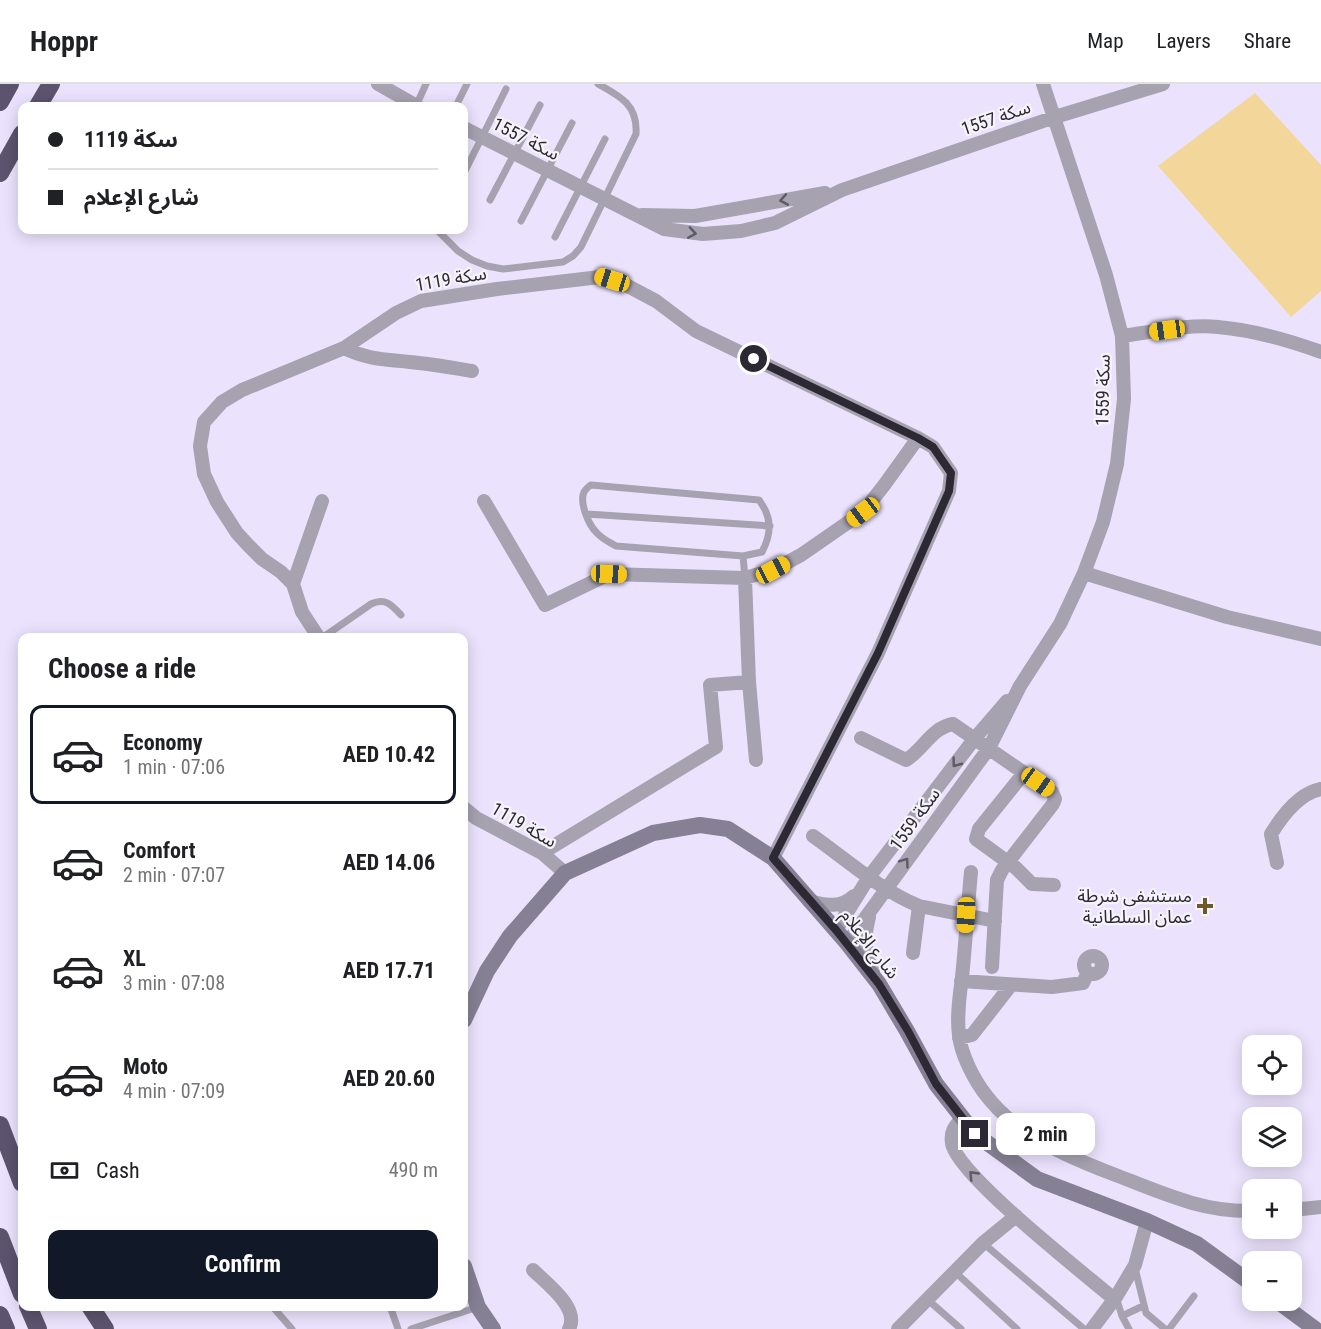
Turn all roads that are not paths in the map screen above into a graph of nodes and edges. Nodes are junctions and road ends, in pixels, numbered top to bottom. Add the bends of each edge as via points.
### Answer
1 (10, 84) edge
2 (51, 84) edge
3 (426, 84) edge
4 (467, 84) edge
5 (598, 84) edge
6 (1043, 84) edge
7 (1162, 84) edge
8 (381, 85) edge
9 (506, 89) dead end
10 (1118, 90) edge
11 (0, 102) edge
12 (40, 102) edge
13 (409, 102) edge
14 (418, 102) edge
15 (458, 102) edge
16 (540, 105) dead end
17 (1055, 117) junction
18 (572, 123) dead end
19 (468, 130) edge
20 (482, 137) junction
21 (605, 139) dead end
22 (18, 141) edge
23 (516, 154) junction
24 (468, 164) edge
25 (549, 171) junction
26 (0, 173) edge
27 (582, 187) junction
28 (842, 190) junction
29 (605, 198) junction
30 (490, 200) dead end
31 (758, 205) junction
32 (726, 210) junction
33 (637, 215) junction
34 (521, 221) dead end
35 (766, 225) junction
36 (732, 232) junction
37 (441, 234) edge
38 (555, 237) dead end
39 (1122, 336) junction
40 (344, 348) junction
41 (1321, 352) edge
42 (472, 371) dead end
43 (918, 438) junction
44 (322, 501) dead end
45 (484, 501) dead end
46 (587, 514) junction
47 (770, 526) junction
48 (743, 556) junction
49 (1084, 573) junction
50 (745, 578) junction
51 (294, 584) junction
52 (401, 615) dead end
53 (317, 633) edge
54 (328, 633) edge
55 (1321, 639) edge
56 (749, 682) junction
57 (1020, 686) junction
58 (861, 738) dead end
59 (975, 738) junction
60 (989, 748) junction
61 (756, 760) dead end
62 (1024, 772) junction
63 (1321, 789) edge
64 (468, 811) edge
65 (813, 836) dead end
66 (542, 853) junction
67 (773, 858) junction
68 (1008, 862) junction
69 (1276, 863) dead end
70 (971, 872) dead end
71 (565, 873) junction
72 (869, 877) junction
73 (1054, 885) dead end
74 (886, 888) junction
75 (858, 893) junction
76 (809, 901) junction
77 (919, 906) junction
78 (871, 909) junction
79 (966, 915) junction
80 (995, 921) junction
81 (836, 930) junction
82 (846, 943) junction
83 (913, 953) dead end
84 (992, 967) dead end
85 (1088, 972) dead end
86 (961, 981) junction
87 (879, 984) junction
88 (1011, 985) junction
89 (468, 1011) edge
90 (959, 1038) junction
91 (962, 1118) junction
92 (0, 1125) edge
93 (18, 1172) edge
94 (1321, 1207) edge
95 (1302, 1209) edge
96 (1242, 1211) edge
97 (1016, 1216) junction
98 (1147, 1221) junction
99 (0, 1237) edge
100 (983, 1243) junction
101 (1135, 1265) junction
102 (533, 1270) dead end
103 (955, 1272) junction
104 (1242, 1277) edge
105 (468, 1278) edge
106 (18, 1284) edge
107 (1194, 1296) dead end
108 (1115, 1298) junction
109 (927, 1300) junction
110 (1143, 1306) junction
111 (478, 1307) junction
112 (468, 1310) edge
113 (30, 1311) edge
114 (93, 1311) edge
115 (276, 1311) edge
116 (392, 1311) edge
117 (466, 1311) edge
118 (1291, 1311) edge
119 (0, 1315) edge
120 (1122, 1316) junction
121 (6, 1329) edge
122 (39, 1329) edge
123 (105, 1329) edge
124 (292, 1329) edge
125 (398, 1329) edge
126 (411, 1329) edge
127 (493, 1329) edge
128 (569, 1329) edge
129 (900, 1329) edge
130 (961, 1329) edge
131 (1017, 1329) edge
132 (1084, 1329) edge
133 (1092, 1329) edge
134 (1129, 1329) edge
135 (1167, 1329) edge
136 (1315, 1329) edge

1 - 11 highway
2 - 12 highway
3 - 14 lane
4 - 15 lane
5 - 29 lane via 630,105 637,126 634,141
6 - 17 street, سكة 1559
7 - 10 street, سكة 1557
8 - 13 street
9 - 20 lane
10 - 17 street, سكة 1557
16 - 23 lane
17 - 28 street, سكة 1557
17 - 39 street, سكة 1559
18 - 25 lane
19 - 20 street, سكة 1557
20 - 23 street, سكة 1557
20 - 24 lane
21 - 27 lane
22 - 26 highway
23 - 25 street, سكة 1557
23 - 30 lane
25 - 27 street, سكة 1557
25 - 34 lane
27 - 29 street, سكة 1557
27 - 38 lane
28 -> 31 street, سكة 1557
28 - 35 street, سكة 1557
29 - 33 street, سكة 1557
29 - 37 lane via 578,252 557,263 503,269 487,266 458,251
31 - 32 street, سكة 1557
31 - 35 street
32 - 33 street, سكة 1557 via 695,216
32 - 36 street
33 -> 36 street, سكة 1557 via 664,229 703,234
35 - 36 street, سكة 1557
39 - 41 street via 1217,327 1289,340
39 - 49 street, سكة 1559 via 1124,399 1118,464
40 - 42 street via 362,357
40 - 43 street, سكة 1119 via 421,301 600,277 624,284 696,331
40 - 51 street, سكة 1119 via 242,390 212,411 204,422 200,446 204,474 217,502 237,533 262,560
43 - 50 street via 863,512 801,555 773,570
43 - 67 street, سكة 1119 via 933,447 951,473 949,491 878,653
44 - 51 street
45 - 50 street via 545,605 609,574
46 - 47 lane
46 - 47 lane via 584,491 591,485 759,500 768,511
46 - 48 lane via 594,530 616,546
47 - 48 lane via 762,552
48 - 50 lane
49 - 55 street via 1227,617
49 - 57 street, سكة 1559 via 1060,624
50 - 56 street
51 - 53 street via 302,612
52 - 54 lane via 391,604 379,600
56 - 61 street
56 - 66 street via 710,685 716,747
57 - 59 street, سكة 1559
57 - 60 street, سكة 1559
58 - 59 street via 906,760 942,726 952,724
59 - 60 street
59 -> 72 street, سكة 1559
60 - 62 street
74 -> 60 street, سكة 1559
62 - 68 street via 1052,792 1055,799
62 - 68 street via 976,839
63 - 69 street via 1312,790 1283,814 1271,834
64 - 66 street, سكة 1119
65 - 72 street
66 - 71 street, سكة 1119
67 - 71 main road, شارع الإعلام via 728,829 700,825 653,833
67 - 76 main road, شارع الإعلام
68 - 73 street via 1032,884
68 - 80 street via 997,880
70 - 79 street
71 - 89 main road, شارع الإعلام via 510,936 487,971
72 - 74 street
72 - 75 street, سكة 1559
74 - 77 street
74 - 78 street, سكة 1559
75 - 76 street via 837,905
75 - 81 street, سكة 1559
76 - 81 main road, شارع الإعلام
77 - 79 street
77 - 83 street
78 - 82 street, سكة 1559
78 - 87 street, سكة 1559 via 865,951
79 - 80 street
79 - 86 street
80 - 84 street
81 - 82 main road, شارع الإعلام
82 - 87 main road, شارع الإعلام
85 - 88 street via 1083,983 1052,987
86 - 88 street
86 - 90 street
87 - 91 main road, شارع الإعلام via 936,1084
88 - 90 street via 972,1035
90 - 96 street via 974,1079 987,1098 1037,1141 1187,1203
97 -> 91 street via 955,1154 953,1129
91 - 98 main road, شارع الإعلام via 975,1134 1037,1179
92 - 93 highway
94 - 95 street
97 - 100 street
97 - 108 street
98 - 101 street
98 - 104 main road, شارع الإعلام via 1197,1244
99 - 106 highway
100 - 103 street
100 - 132 lane
101 - 108 street
101 - 110 lane
102 - 128 street via 570,1309
103 - 109 street
103 - 131 lane
105 - 111 main road
107 - 135 lane
108 - 120 lane
108 - 133 street
109 - 129 street
109 - 130 lane
110 - 120 lane
110 - 135 lane
111 - 112 lane
111 - 127 main road
113 - 122 highway
114 - 123 highway
115 - 124 lane
116 - 125 lane
117 - 126 lane
118 - 136 main road
119 - 121 highway
120 - 134 lane

